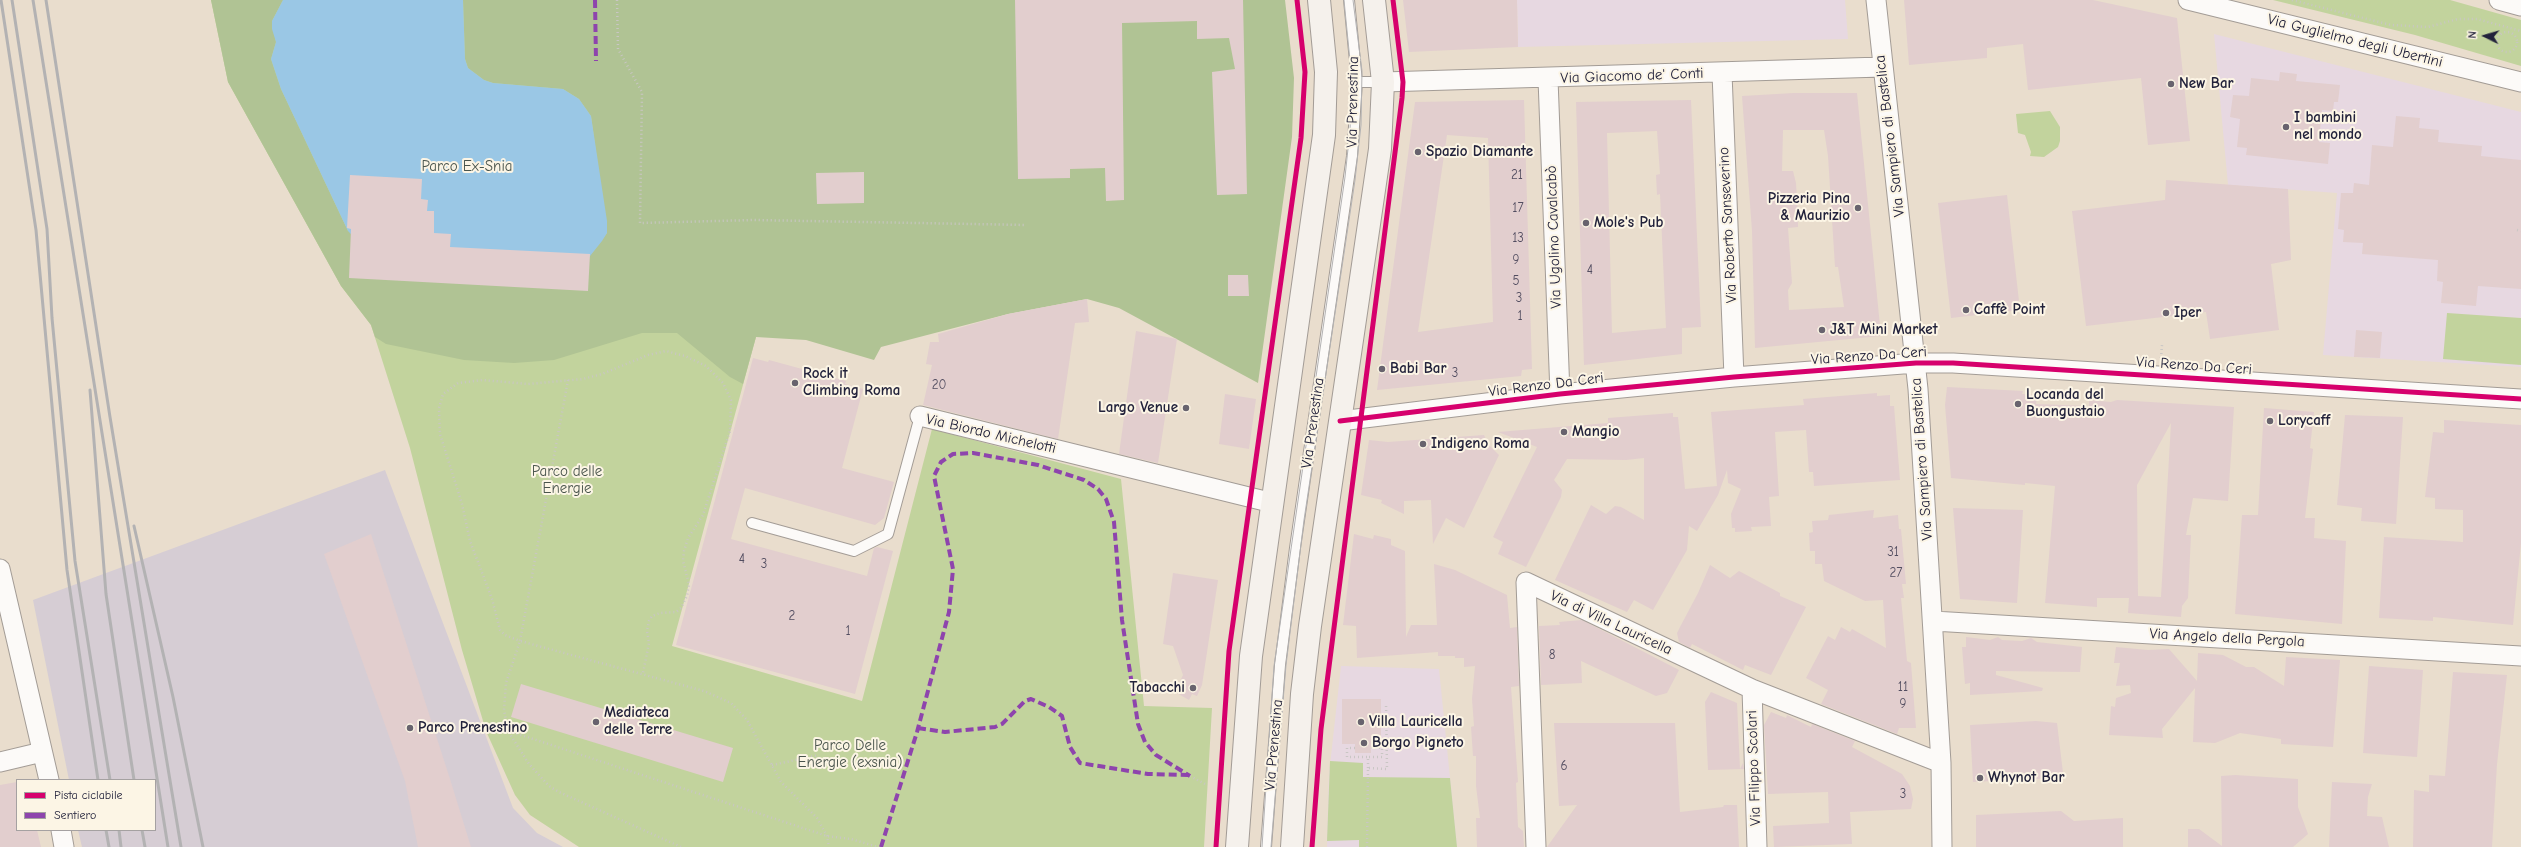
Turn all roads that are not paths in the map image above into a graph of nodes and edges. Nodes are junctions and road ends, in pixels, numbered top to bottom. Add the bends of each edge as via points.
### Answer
1 (1319, 0) edge
2 (1349, 0) edge
3 (1374, 0) edge
4 (1876, 0) edge
5 (2188, 0) edge
6 (2499, 0) edge
7 (2521, 6) edge
8 (1882, 67) junction
9 (1722, 73) junction
10 (1548, 79) junction
11 (1356, 82) junction
12 (1383, 82) junction
13 (2521, 82) edge
14 (1916, 363) junction
15 (1734, 377) junction
16 (1560, 394) junction
17 (2521, 399) edge
18 (920, 416) joint
19 (1340, 421) junction
20 (1273, 503) junction
21 (752, 523) dead end
22 (0, 569) edge
23 (1933, 621) junction
24 (2521, 656) edge
25 (1752, 689) junction
26 (42, 752) junction
27 (0, 762) edge
28 (1941, 763) junction
29 (49, 779) edge
30 (61, 831) edge
31 (64, 847) edge
32 (1237, 847) edge
33 (1266, 847) edge
34 (1292, 847) edge
35 (1536, 847) edge
36 (1757, 847) edge
37 (1942, 847) edge

1 - 20 main road, Via Prenestina via 1326,72 1324,135
2 - 11 lane, Via Prenestina
3 - 12 main road, Via Prenestina
4 - 8 street, Via Sampiero di Bastelica
5 - 13 street, Via Guglielmo degli Ubertini
6 - 7 street
8 - 9 street, Via Giacomo de' Conti
8 - 14 street, Via Sampiero di Bastelica
9 - 10 street, Via Giacomo de' Conti
9 - 15 street, Via Roberto Sanseverino
10 - 12 street, Via Giacomo de' Conti
10 - 16 street, Via Ugolino Cavalcabò
11 - 12 lane
11 - 33 lane, Via Prenestina via 1352,163 1280,665
12 - 19 main road, Via Prenestina via 1380,149
14 - 15 street, Via Renzo Da Ceri
14 - 17 street, Via Renzo Da Ceri via 1953,363
14 - 23 street, Via Sampiero di Bastelica
15 - 16 street, Via Renzo Da Ceri
16 - 19 street, Via Renzo Da Ceri
18 - 20 street, Via Biordo Michelotti
18 - 21 lane, Via Biordo Michelotti via 888,534 854,551
19 - 34 main road, Via Prenestina via 1302,694
20 - 32 main road, Via Prenestina via 1249,679
22 - 26 street
23 - 24 street, Via Angelo della Pergola
23 - 28 street, Via Sampiero di Bastelica
25 - 28 street, Via di Villa Lauricella
25 - 35 street, Via di Villa Lauricella via 1526,582
25 - 36 street, Via Filippo Scolari
26 - 27 street
26 - 29 street
28 - 37 street, Via Sampiero di Bastelica
30 - 31 street

